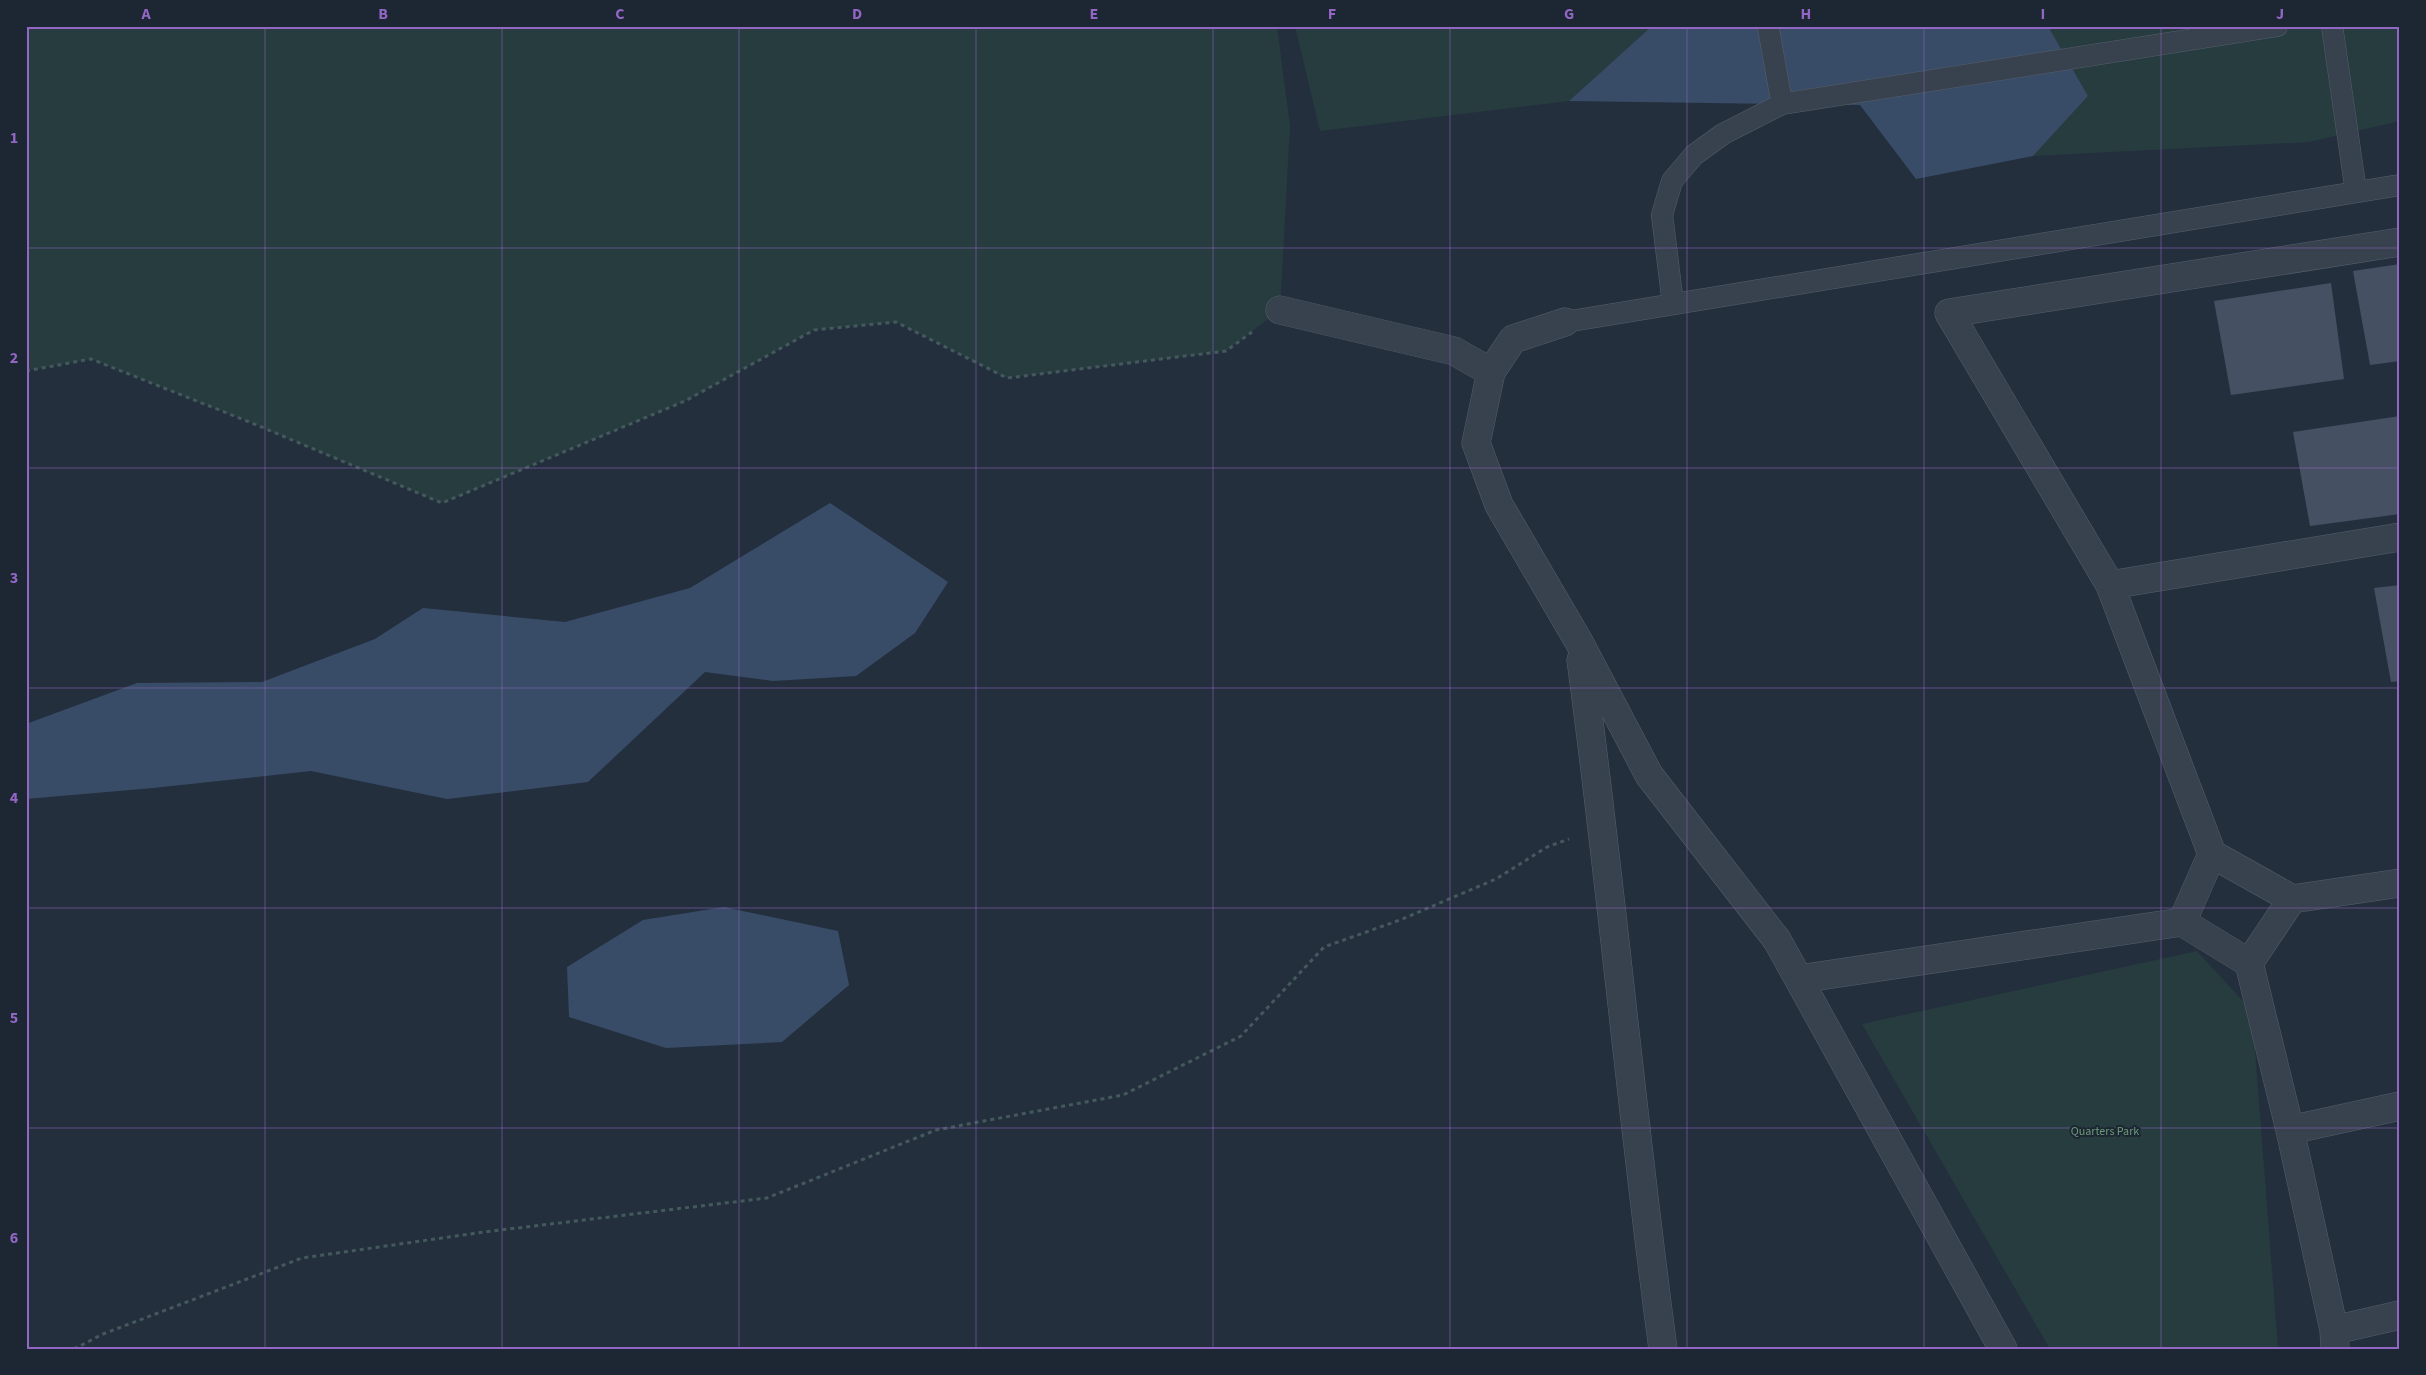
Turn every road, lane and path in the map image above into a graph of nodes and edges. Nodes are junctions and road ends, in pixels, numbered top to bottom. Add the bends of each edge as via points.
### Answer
1 (1768, 26) edge
2 (2277, 26) edge
3 (2332, 26) edge
4 (1782, 104) junction
5 (2400, 185) edge
6 (2356, 192) junction
7 (2400, 242) edge
8 (1673, 304) junction
9 (1280, 310) joint
10 (1565, 322) joint
11 (26, 371) edge
12 (1491, 372) junction
13 (2400, 537) edge
14 (2110, 585) junction
15 (1579, 642) junction
16 (1603, 827) junction
17 (2212, 854) junction
18 (2400, 883) edge
19 (2292, 899) junction
20 (2182, 922) junction
21 (2249, 963) junction
22 (1799, 979) junction
23 (2400, 1106) edge
24 (2290, 1130) junction
25 (2400, 1315) edge
26 (2334, 1340) edge
27 (74, 1349) edge
28 (1663, 1349) edge
29 (2003, 1349) edge

1 - 4 lane
2 - 4 lane
3 - 6 lane
4 - 8 lane via 1723,134 1694,155 1672,181 1662,215
5 - 6 lane
6 - 8 lane
7 - 14 street via 1949,313
8 - 10 lane
9 - 11 path via 1226,352 1008,378 896,322 814,330 685,401 442,503 91,359
9 - 12 street via 1454,351
10 - 12 street via 1513,339
12 - 15 street via 1476,443 1499,505
13 - 14 street
14 - 17 street
15 - 16 street
15 - 22 street via 1649,775 1777,940
16 - 27 path via 1547,847 1496,878 1400,920 1324,947 1242,1036 1123,1095 936,1130 768,1198 484,1232 302,1258 103,1334
16 - 28 street via 1640,1174
17 - 19 street
17 - 20 street
18 - 19 street
19 - 21 street
20 - 21 street
20 - 22 street
21 - 24 street
22 - 29 street
23 - 24 street
24 - 26 street
25 - 26 street

